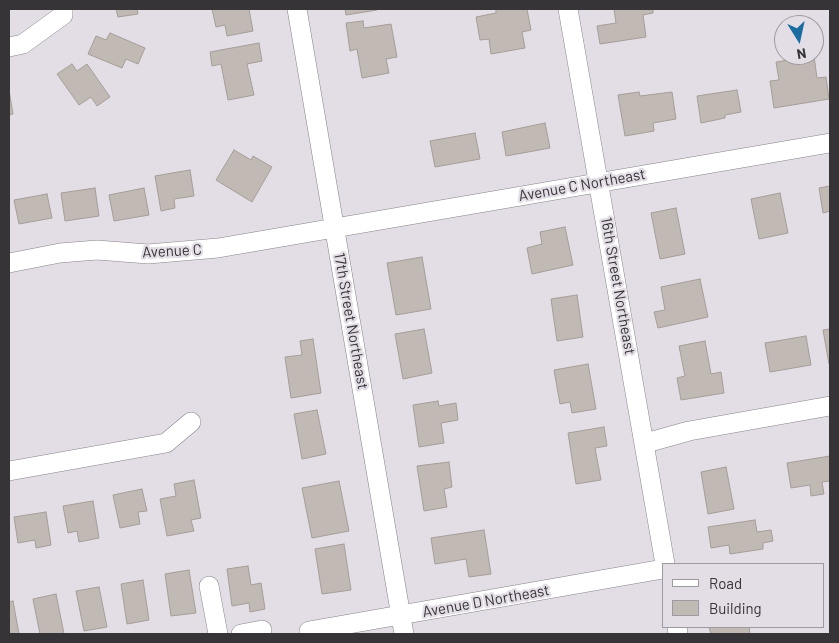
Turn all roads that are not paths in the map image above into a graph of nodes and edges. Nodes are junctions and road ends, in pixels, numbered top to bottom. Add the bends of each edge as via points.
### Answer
1 (63, 9) edge
2 (297, 9) edge
3 (568, 9) edge
4 (9, 47) edge
5 (830, 142) edge
6 (599, 182) junction
7 (335, 227) junction
8 (9, 263) edge
9 (830, 406) edge
10 (191, 422) dead end
11 (646, 443) junction
12 (9, 471) edge
13 (665, 563) edge
14 (662, 570) edge
15 (209, 586) dead end
16 (401, 616) junction
17 (262, 630) dead end
18 (309, 631) dead end
19 (218, 634) edge
20 (241, 634) edge
21 (404, 634) edge

1 - 4 street via 63,15 23,44
2 - 7 street, 17th Street Northeast
3 - 6 street, 16th Street Northeast
5 - 6 street, Avenue C Northeast
6 - 7 street, Avenue C Northeast
6 - 11 street, 16th Street Northeast
7 - 8 street, Avenue C via 218,248 148,254 97,250
7 - 16 street, 17th Street Northeast
9 - 11 street via 689,431
10 - 12 street via 166,444
11 - 13 street, 16th Street Northeast
14 - 16 street, Avenue D Northeast
15 - 19 street
16 - 18 street, Avenue D Northeast
16 - 21 street, 17th Street Northeast
17 - 20 street

